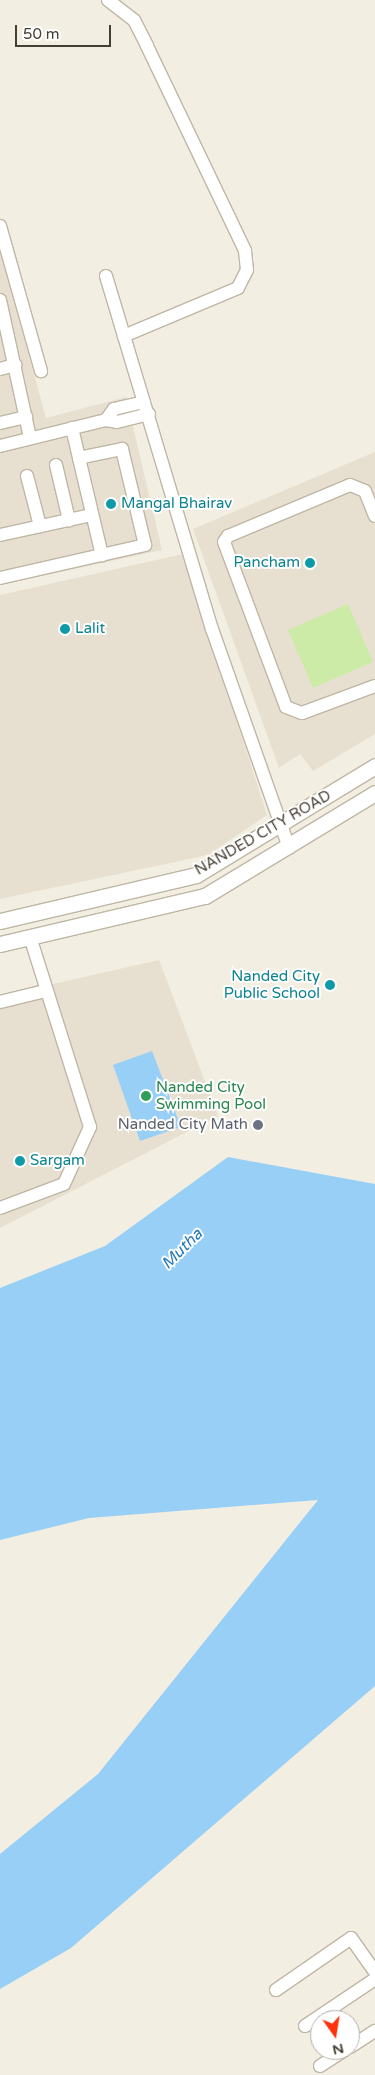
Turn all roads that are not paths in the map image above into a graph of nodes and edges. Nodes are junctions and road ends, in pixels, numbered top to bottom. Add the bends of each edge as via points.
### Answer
1 (108, 0) edge
2 (0, 226) edge
3 (106, 276) dead end
4 (0, 300) edge
5 (124, 336) junction
6 (15, 365) junction
7 (0, 369) edge
8 (40, 371) dead end
9 (146, 408) junction
10 (26, 417) junction
11 (0, 423) edge
12 (72, 428) junction
13 (30, 438) junction
14 (0, 446) edge
15 (79, 458) junction
16 (56, 464) dead end
17 (27, 476) dead end
18 (92, 515) junction
19 (375, 516) edge
20 (69, 520) junction
21 (40, 526) junction
22 (0, 535) edge
23 (102, 555) junction
24 (0, 578) edge
25 (375, 686) edge
26 (375, 766) edge
27 (375, 793) edge
28 (280, 826) junction
29 (289, 848) junction
30 (0, 920) edge
31 (30, 937) junction
32 (0, 944) edge
33 (45, 991) junction
34 (0, 1002) edge
35 (0, 1208) edge
36 (375, 1972) edge
37 (375, 1979) edge
38 (276, 1990) dead end
39 (304, 2026) dead end
40 (375, 2031) edge
41 (360, 2041) edge
42 (330, 2060) edge
43 (320, 2066) dead end

1 - 5 street via 134,20 245,252 246,270 238,288
2 - 8 street
3 - 5 street
4 - 6 street
5 - 9 street
6 - 7 street
6 - 10 street
9 - 12 street via 117,422 106,420
9 - 28 street via 212,629
10 - 11 street
10 - 13 street
12 - 13 street
12 - 15 street
13 - 14 street
15 - 18 street
15 - 23 street via 122,449 145,544
16 - 20 street
17 - 21 street
18 - 20 street
18 - 23 street
19 - 25 street via 365,491 350,485 228,536 224,542 286,707 302,713
20 - 21 street
21 - 22 street
23 - 24 street
26 - 28 street, NANDED CITY ROAD
27 - 29 street, NANDED CITY ROAD
28 - 29 street
28 - 30 street, NANDED CITY ROAD via 196,875
29 - 31 street, NANDED CITY ROAD via 204,896
31 - 32 street, NANDED CITY ROAD
31 - 33 street
33 - 34 street
33 - 35 street via 90,1127 64,1184
36 - 38 street via 351,1938
37 - 39 street
40 - 41 street
42 - 43 street

